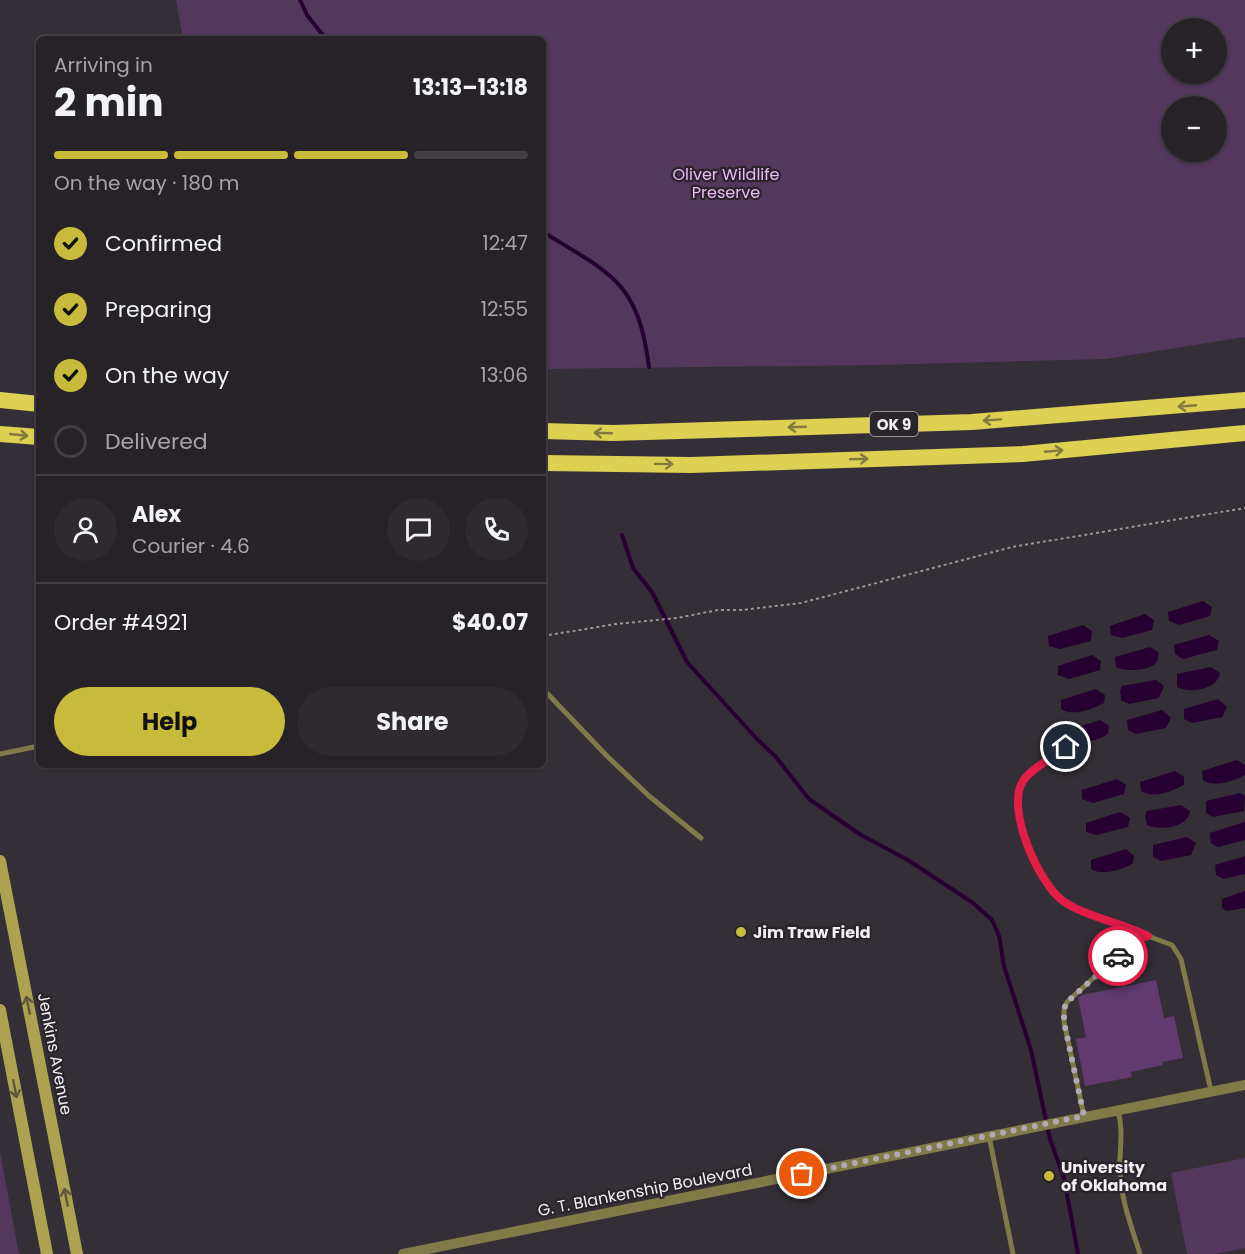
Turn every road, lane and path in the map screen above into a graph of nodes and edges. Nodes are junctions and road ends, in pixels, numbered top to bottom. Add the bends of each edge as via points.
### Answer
1 (0, 400) edge
2 (1245, 400) edge
3 (36, 404) edge
4 (546, 431) edge
5 (1245, 433) edge
6 (0, 434) edge
7 (36, 437) edge
8 (546, 463) edge
9 (1245, 508) edge
10 (546, 635) edge
11 (546, 692) edge
12 (36, 747) edge
13 (1066, 747) dead end
14 (0, 754) edge
15 (701, 838) dead end
16 (0, 861) edge
17 (1148, 936) junction
18 (0, 1010) edge
19 (1245, 1085) edge
20 (1211, 1091) junction
21 (1118, 1110) junction
22 (1084, 1116) junction
23 (989, 1136) junction
24 (47, 1254) edge
25 (77, 1254) edge
26 (403, 1254) edge
27 (1013, 1254) edge
28 (1140, 1254) edge

1 - 3 highway
2 -> 4 highway, OK 9 via 972,422 613,433
8 -> 5 highway, OK 9 via 691,465 1023,454
6 -> 7 highway
9 - 10 path via 1012,547 801,603 718,610
11 - 15 lane via 649,796
12 - 14 lane
13 - 17 lane via 1023,782 1018,799 1035,865 1064,902
25 -> 16 main road, Jenkins Avenue
17 - 20 lane via 1172,945 1181,959
17 - 22 lane via 1131,944 1064,1009
18 -> 24 main road
19 - 20 street, G. T. Blankenship Boulevard
20 - 21 street, G. T. Blankenship Boulevard
21 - 22 street, G. T. Blankenship Boulevard
21 - 28 lane via 1123,1128 1122,1192
22 - 23 street, G. T. Blankenship Boulevard
23 - 26 street, G. T. Blankenship Boulevard
23 - 27 lane

